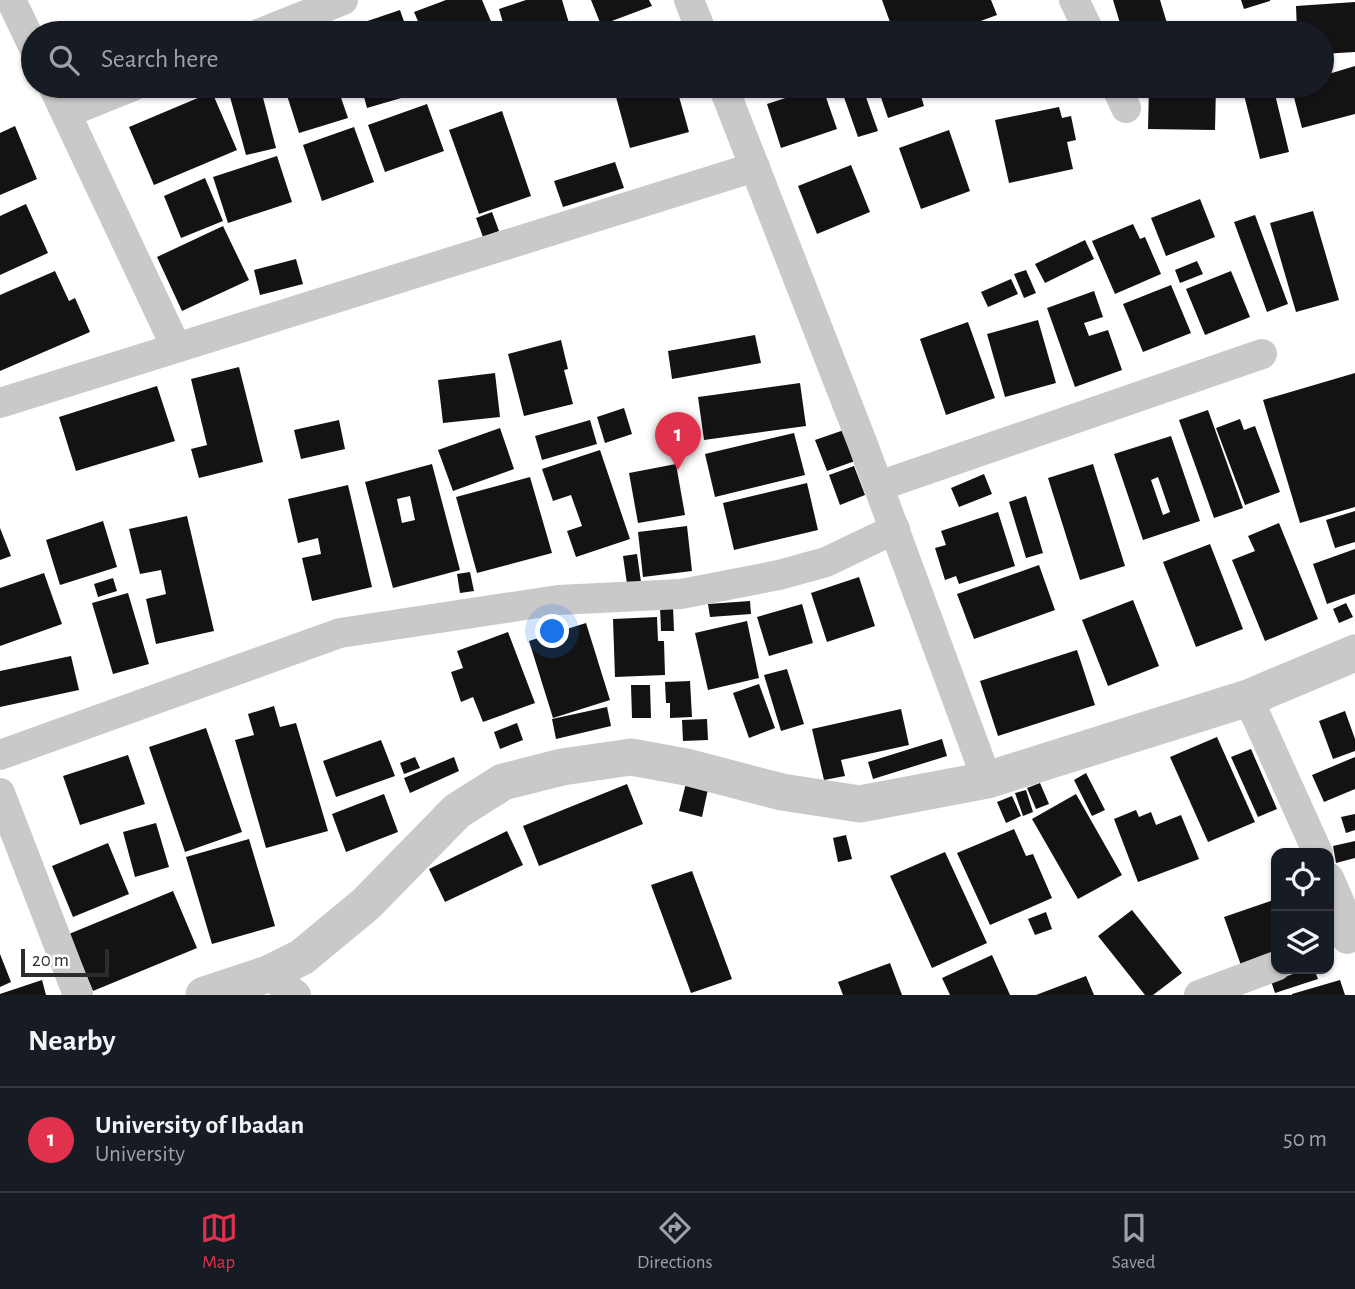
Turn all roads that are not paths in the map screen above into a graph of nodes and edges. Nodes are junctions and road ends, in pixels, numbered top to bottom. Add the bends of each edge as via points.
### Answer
1 (10, 0) edge
2 (343, 0) edge
3 (689, 0) edge
4 (1076, 1) edge
5 (291, 21) edge
6 (697, 21) edge
7 (1085, 21) edge
8 (21, 22) edge
9 (59, 98) edge
10 (103, 98) edge
11 (728, 98) edge
12 (66, 113) junction
13 (755, 167) junction
14 (176, 347) junction
15 (1262, 354) dead end
16 (0, 403) edge
17 (879, 486) junction
18 (895, 529) junction
19 (1355, 653) edge
20 (1248, 698) junction
21 (0, 755) edge
22 (987, 780) junction
23 (0, 793) edge
24 (1316, 848) edge
25 (1334, 890) edge
26 (1344, 939) edge
27 (1271, 968) edge
28 (282, 984) edge
29 (78, 995) edge
30 (204, 995) edge
31 (1199, 995) edge

1 - 8 street
2 - 5 street
3 - 6 street
4 - 7 street
9 - 12 street
10 - 12 street
11 - 13 street
12 - 14 street
13 - 14 street
13 - 17 street
14 - 16 street
15 - 17 street
17 - 18 street
18 - 21 street via 827,562 681,594 558,600 340,634
18 - 22 street
19 - 20 street
20 - 22 street
20 - 24 street
22 - 28 street via 860,804 782,792 631,757 562,766 503,782 457,811 366,904 302,957
23 - 29 street
25 - 26 street via 1342,908
27 - 31 street
28 - 30 street

